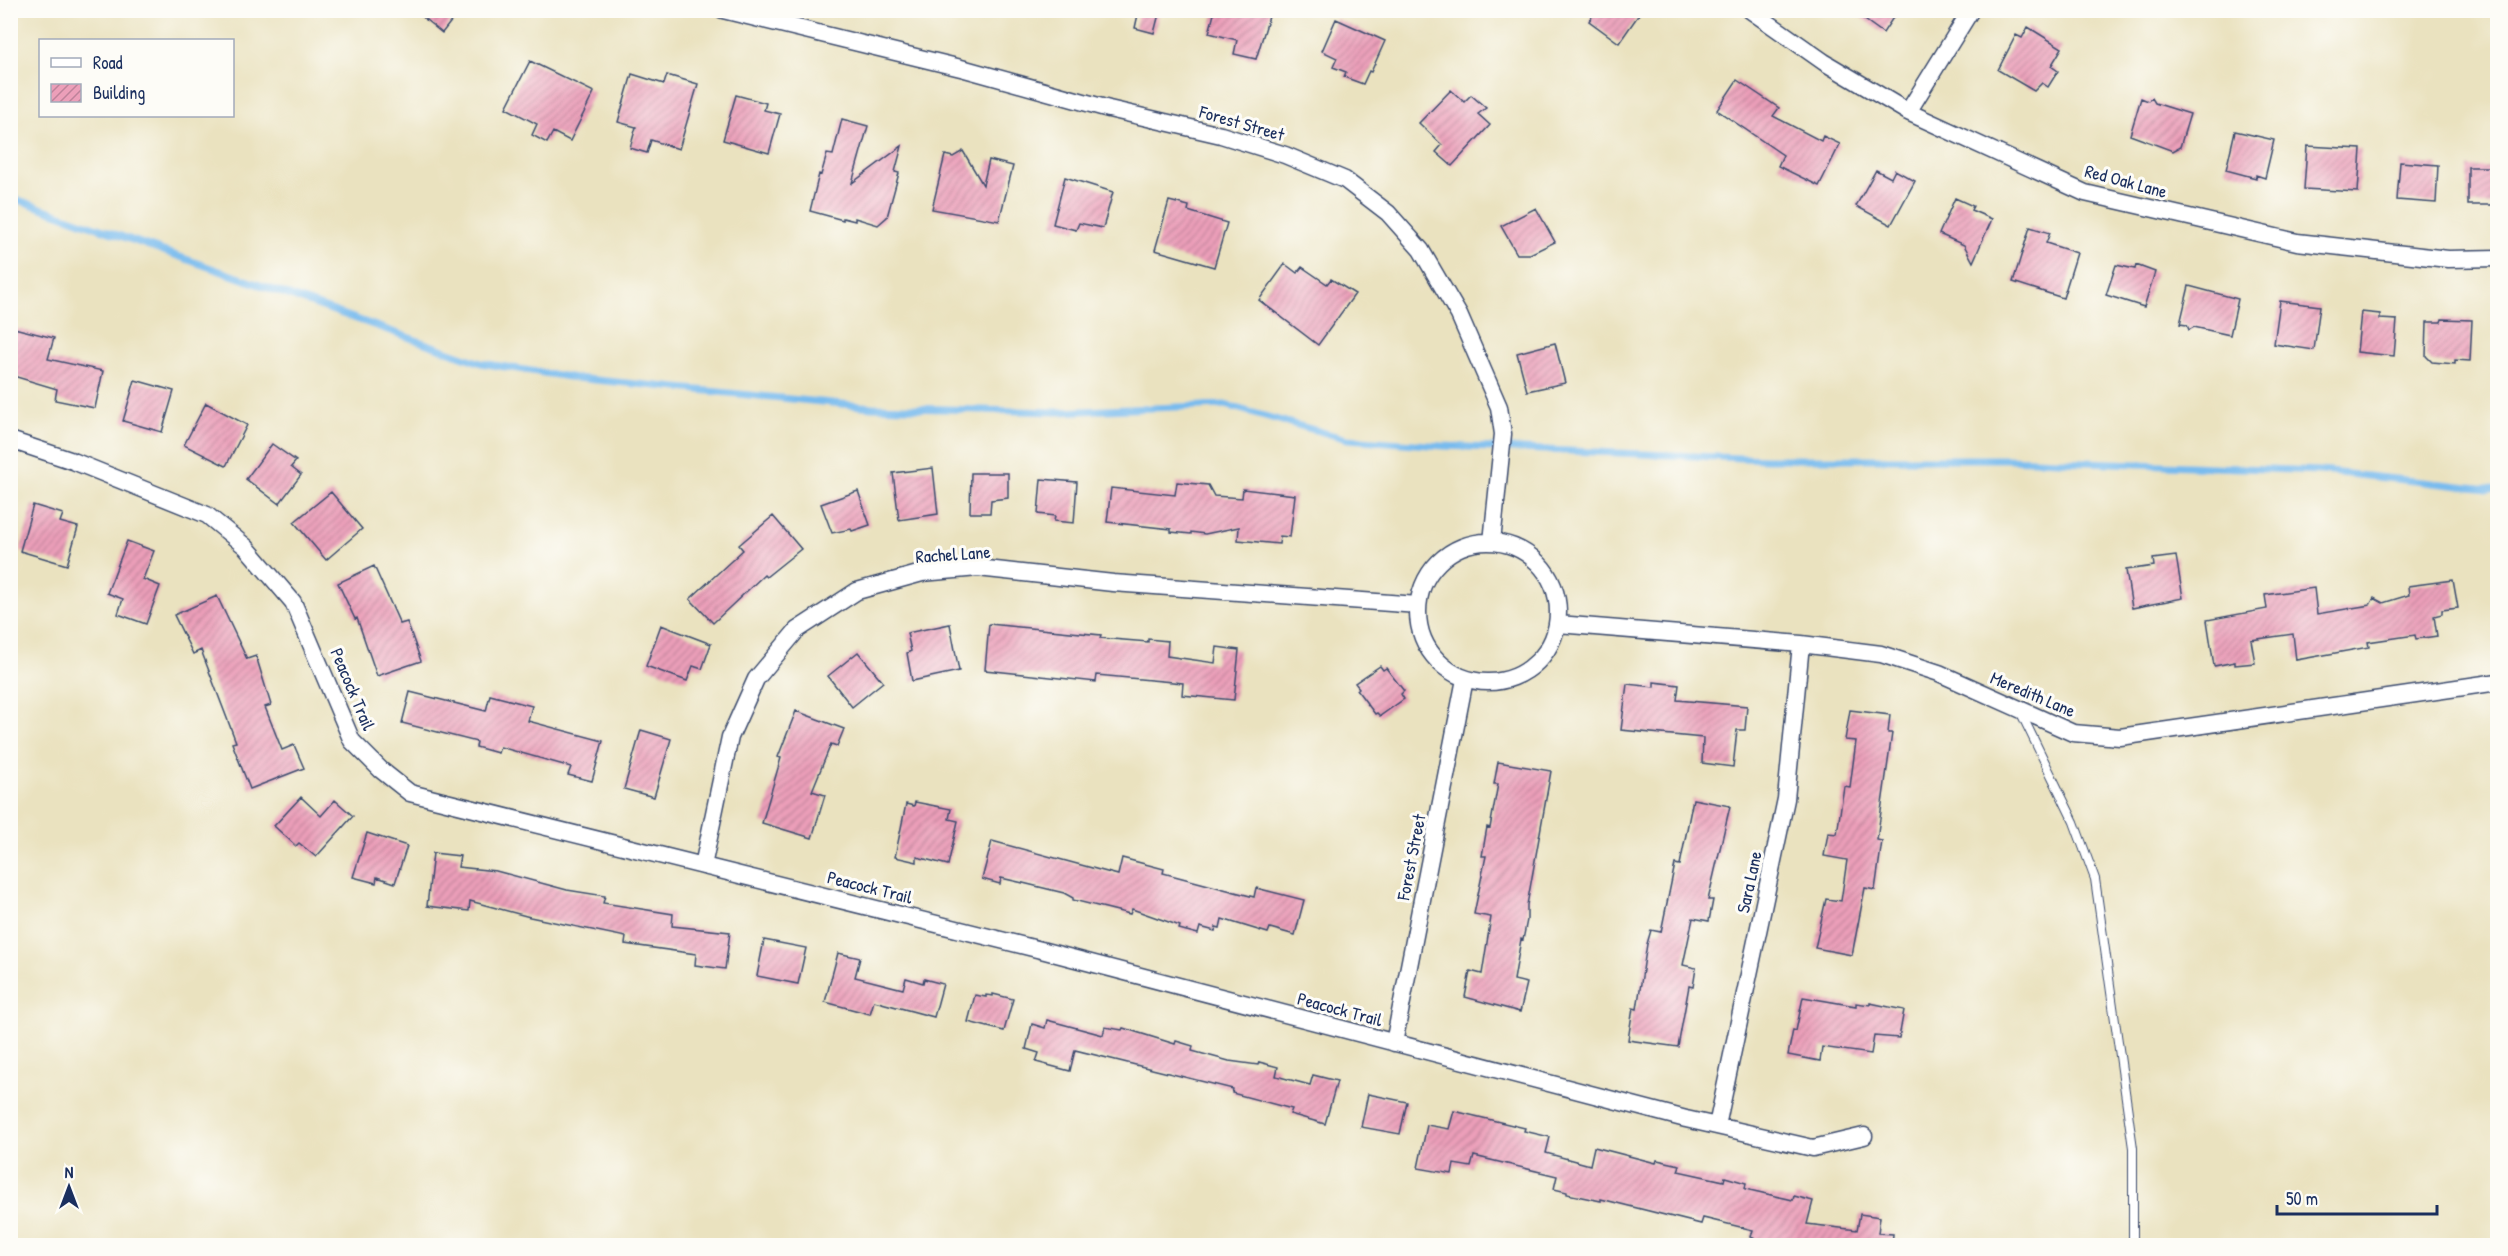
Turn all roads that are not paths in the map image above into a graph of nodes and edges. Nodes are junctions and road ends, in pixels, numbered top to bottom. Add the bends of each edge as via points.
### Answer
1 (723, 10) edge
2 (1750, 10) edge
3 (1971, 10) edge
4 (1908, 112) junction
5 (2498, 258) edge
6 (10, 440) edge
7 (1492, 542) junction
8 (1418, 605) junction
9 (1558, 624) junction
10 (1801, 644) junction
11 (1465, 679) junction
12 (2498, 682) edge
13 (2020, 711) junction
14 (703, 866) junction
15 (1394, 1043) junction
16 (1717, 1126) junction
17 (1864, 1136) dead end
18 (2133, 1245) edge

1 - 7 street, Forest Street via 964,69 1109,110 1221,135 1346,180 1388,213 1421,250 1459,315 1499,407 1503,434
2 - 4 street, Red Oak Lane via 1824,62
3 - 4 street
4 - 5 street, Red Oak Lane via 2085,193 2297,242 2448,259
6 - 14 street, Peacock Trail via 207,515 246,547 293,602 352,741 410,793
7 - 8 street via 1471,544 1451,552 1429,575
7 - 9 street via 1515,547 1535,560 1550,578 1558,600
8 - 11 street via 1424,642 1435,658
8 - 14 street, Rachel Lane via 1113,584 978,568 922,573 857,591 797,630 756,679 730,737
9 - 10 street, Meredith Lane
9 - 11 street via 1550,646 1528,670 1514,678 1490,682
10 - 13 street, Meredith Lane via 1881,654 1939,673
10 - 16 street, Sara Lane via 1786,799
11 - 15 street, Forest Street
12 - 13 street, Meredith Lane via 2120,737 2073,733
13 - 18 lane via 2056,783 2095,879 2133,1148
14 - 15 street, Peacock Trail
15 - 16 street, Peacock Trail
16 - 17 street, Peacock Trail via 1813,1148

